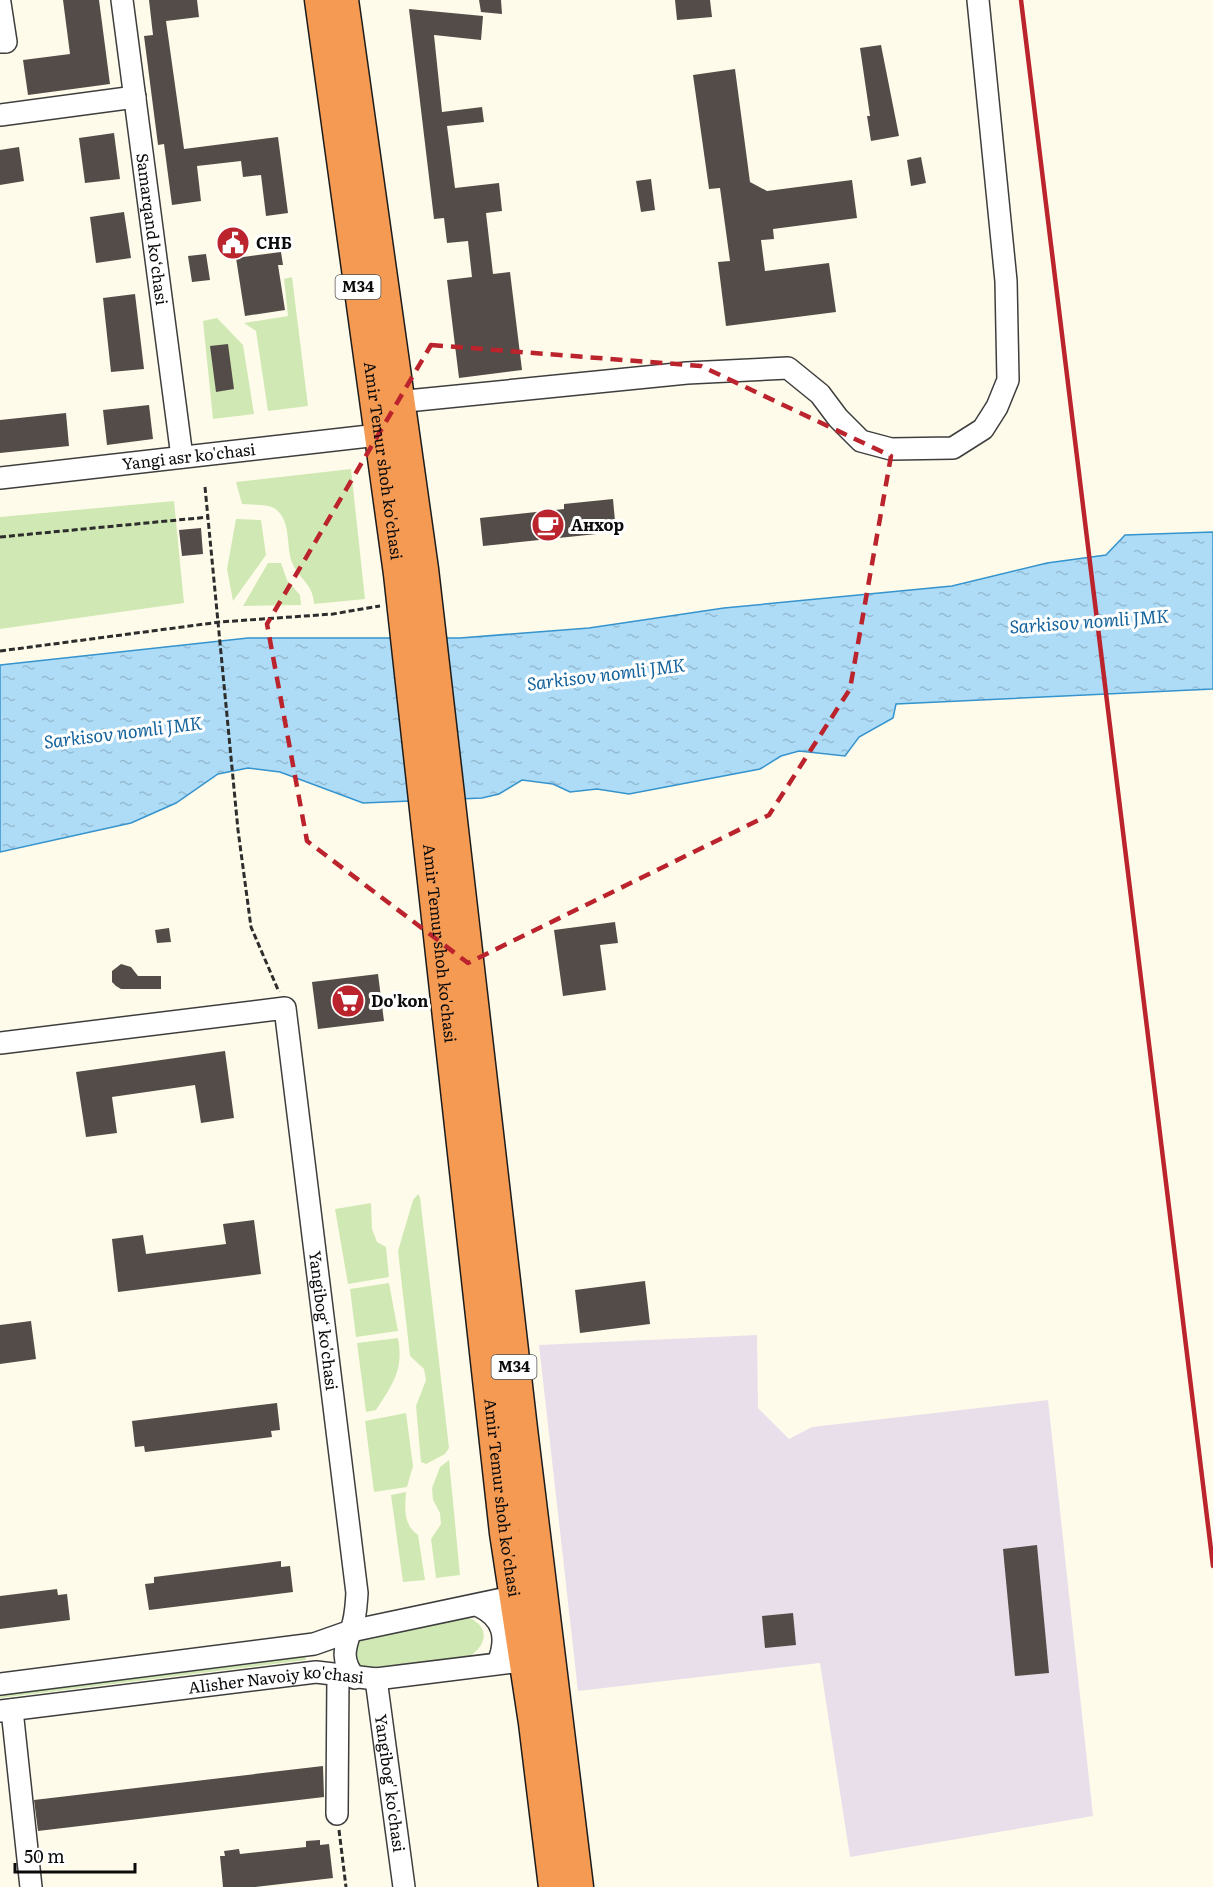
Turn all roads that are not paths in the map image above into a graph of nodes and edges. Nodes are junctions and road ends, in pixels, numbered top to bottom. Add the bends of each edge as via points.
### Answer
1 (122, 0) edge
2 (320, 0) edge
3 (343, 0) edge
4 (978, 0) edge
5 (0, 3) edge
6 (0, 42) edge
7 (135, 97) junction
8 (0, 115) edge
9 (398, 402) junction
10 (378, 435) junction
11 (182, 457) junction
12 (0, 478) edge
13 (411, 571) junction
14 (0, 1043) edge
15 (528, 1594) junction
16 (479, 1605) junction
17 (351, 1631) junction
18 (524, 1661) junction
19 (357, 1677) junction
20 (0, 1684) edge
21 (6, 1711) edge
22 (337, 1814) road end
23 (31, 1887) edge
24 (404, 1887) edge
25 (554, 1887) edge
26 (578, 1887) edge

1 - 7 street, Samarqand ko‘chasi
2 - 10 highway, Amir Temur shoh ko'chasi / M34
3 - 9 highway, Amir Temur shoh ko'chasi / M34
4 - 9 street via 1006,280 1008,346 1008,380 983,429 953,448 891,449 861,441 820,394 788,368
5 - 6 street via 6,42
7 - 8 street
7 - 11 street, Samarqand ko‘chasi
9 - 13 highway, Amir Temur shoh ko'chasi / M34
10 - 11 street, Yangi asr ko'chasi
10 - 13 highway, Amir Temur shoh ko'chasi / M34
11 - 12 street, Yangi asr ko'chasi
13 - 15 highway, Amir Temur shoh ko'chasi / M34
14 - 17 street, Yangibog‘ ko'chasi via 285,1008 357,1593
15 - 16 street, Alisher Navoiy ko'chasi
15 - 18 highway, Amir Temur shoh ko'chasi / M34
16 - 17 street, Alisher Navoiy ko'chasi
16 - 18 street via 499,1620 502,1652
17 - 19 street, Yangibog‘ ko'chasi via 344,1657 347,1668
17 - 20 street, Alisher Navoiy ko'chasi via 314,1644
18 - 19 street, Alisher Navoiy ko'chasi
18 - 25 highway, Amir Temur shoh ko'chasi / M34
18 - 26 highway, Amir Temur shoh ko'chasi / M34
19 - 21 street, Alisher Navoiy ko'chasi via 316,1672
19 - 22 street
19 - 24 street, Yangibog' ko'chasi
21 - 23 street

